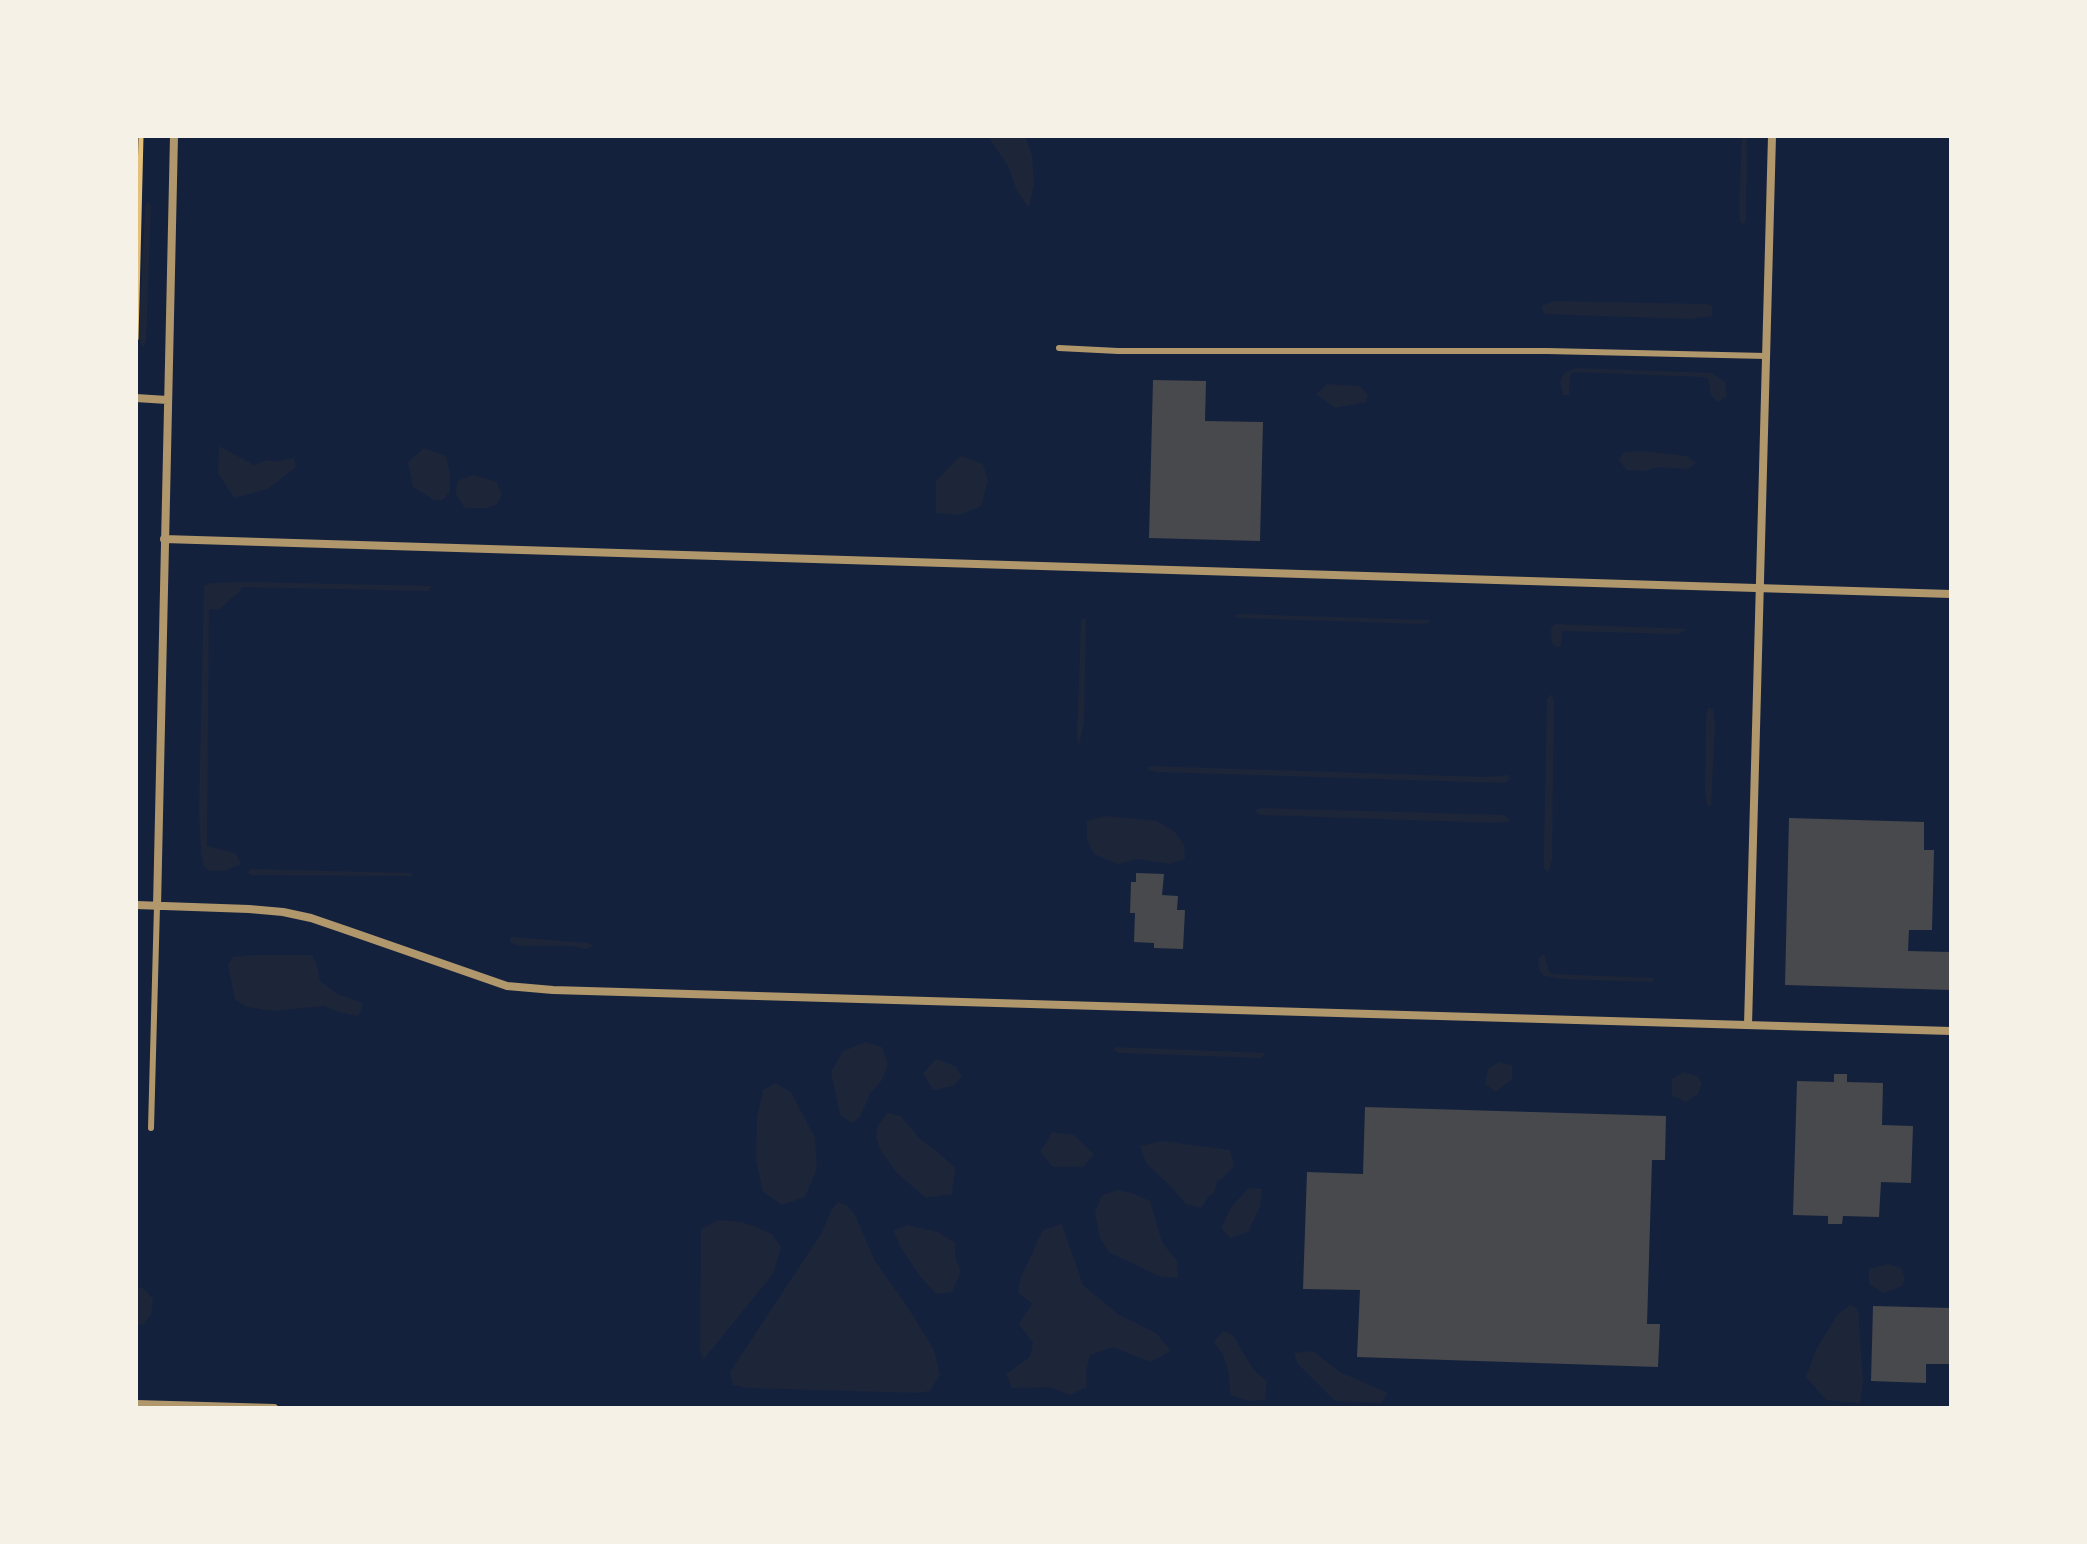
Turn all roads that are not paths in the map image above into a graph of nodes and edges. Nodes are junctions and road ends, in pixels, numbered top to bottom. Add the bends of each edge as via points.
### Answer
1 (174, 136) edge
2 (1772, 136) edge
3 (1059, 348) dead end
4 (1766, 356) junction
5 (136, 398) edge
6 (167, 400) junction
7 (164, 539) junction
8 (1761, 588) junction
9 (1951, 594) edge
10 (136, 905) edge
11 (157, 906) junction
12 (1748, 1025) junction
13 (1951, 1031) edge
14 (151, 1128) dead end
15 (136, 1404) edge
16 (274, 1408) edge

1 - 6 street
2 - 4 street
3 - 4 lane
4 - 8 street
5 - 6 street
6 - 7 street
7 - 8 street
7 - 11 street
8 - 9 street
8 - 12 street
10 - 11 street
11 - 12 street via 249,909 311,918 507,986 553,990
11 - 14 lane
12 - 13 street
15 - 16 street

